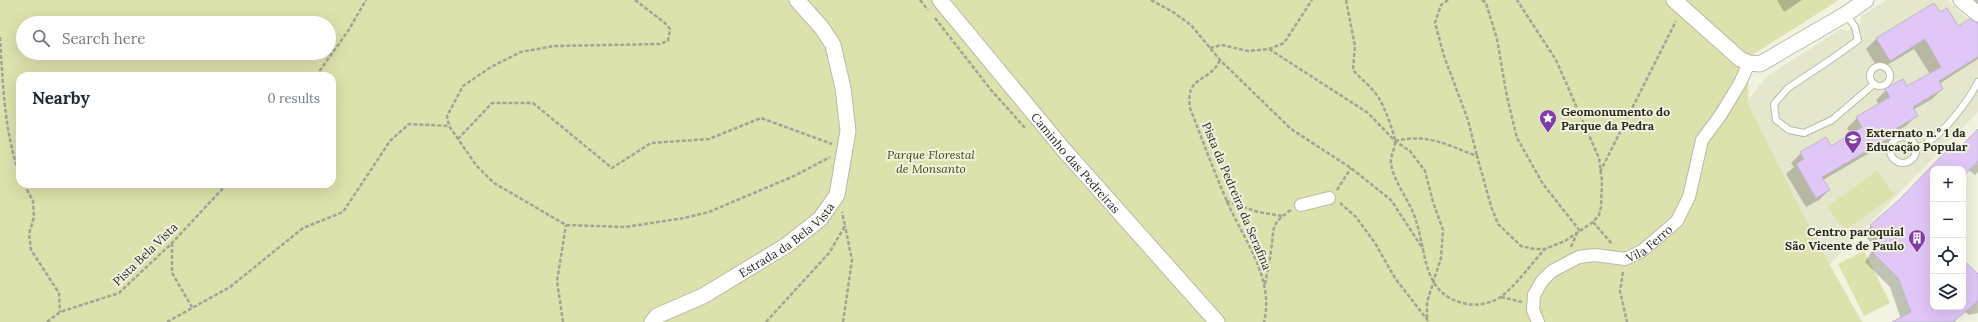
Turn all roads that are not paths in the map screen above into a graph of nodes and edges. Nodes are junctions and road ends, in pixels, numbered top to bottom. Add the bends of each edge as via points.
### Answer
1 (796, 0) edge
2 (940, 0) edge
3 (1866, 0) edge
4 (1960, 0) edge
5 (1678, 4) edge
6 (1846, 14) junction
7 (1978, 14) edge
8 (1749, 63) junction
9 (1978, 82) edge
10 (1874, 84) dead end
11 (1916, 148) junction
12 (1331, 198) road end
13 (1296, 207) road end
14 (652, 322) edge
15 (1217, 322) edge
16 (1538, 322) edge

1 - 14 street, Estrada da Bela Vista via 822,28 833,45 843,88 848,131 837,195 827,211 805,232 769,257 703,296 657,316
2 - 15 street, Caminho das Pedreiras via 1064,150
3 - 6 street
4 - 7 street
5 - 8 street via 1740,59
6 - 8 street via 1760,64
6 - 10 lane via 1855,27 1858,40 1788,88 1774,104 1776,120 1789,130 1804,133 1832,120
8 - 16 street, Vila Ferro via 1736,90 1702,140 1689,197 1676,221 1642,251 1626,259 1595,255 1579,257 1552,271 1534,295 1532,304
9 - 11 lane via 1971,95 1941,131
11 - 11 lane via 1910,139 1899,137 1891,144 1890,154 1898,162 1903,163 1912,158
12 - 13 street

